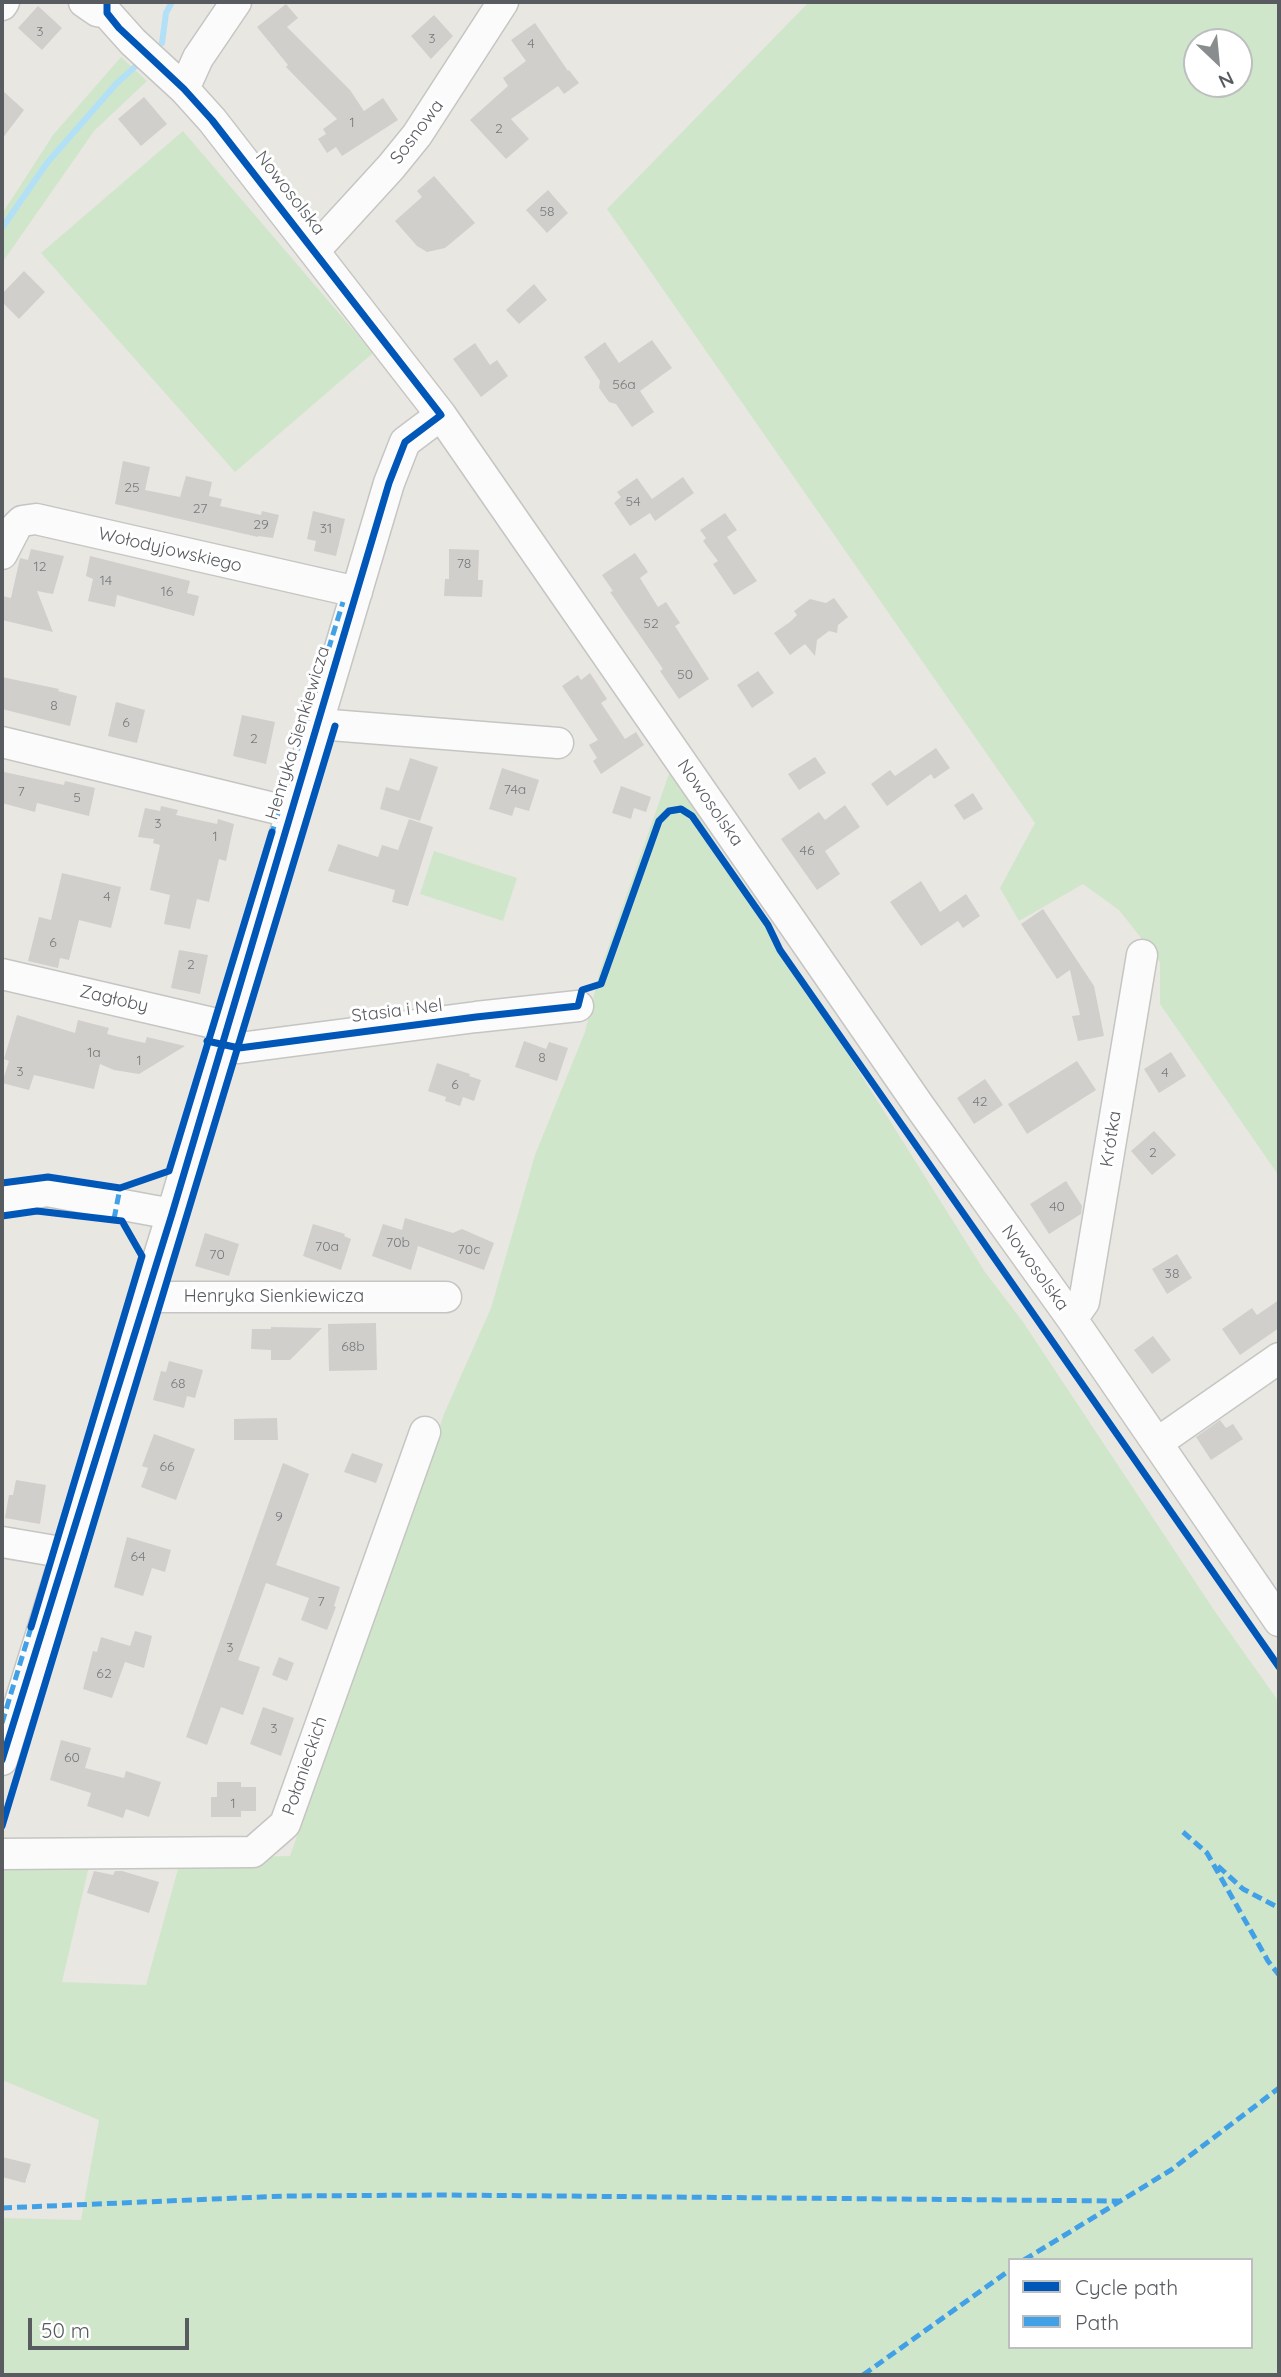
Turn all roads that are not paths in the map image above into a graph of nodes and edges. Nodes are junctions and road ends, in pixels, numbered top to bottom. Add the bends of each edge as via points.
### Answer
1 (236, 2) edge
2 (503, 2) edge
3 (99, 5) edge
4 (184, 89) junction
5 (315, 250) junction
6 (440, 415) junction
7 (2, 554) edge
8 (357, 592) junction
9 (318, 724) junction
10 (2, 742) edge
11 (558, 743) dead end
12 (290, 812) junction
13 (1142, 955) dead end
14 (2, 974) edge
15 (578, 1006) dead end
16 (224, 1035) junction
17 (2, 1199) edge
18 (172, 1214) junction
19 (144, 1297) junction
20 (446, 1297) dead end
21 (1072, 1320) junction
22 (1279, 1358) edge
23 (425, 1432) dead end
24 (1157, 1443) junction
25 (2, 1542) edge
26 (67, 1553) junction
27 (1279, 1621) edge
28 (2, 1760) edge
29 (2, 1854) edge

1 - 4 street via 198,58
2 - 5 street, Sosnowa via 417,135
3 - 4 street, Nowosolska
4 - 5 street, Nowosolska
5 - 6 street, Nowosolska
6 - 8 street, Henryka Sienkiewicza via 413,434 396,460
6 - 21 street, Nowosolska
7 - 8 street, Wołodyjowskiego via 16,527 36,519
8 - 9 street, Henryka Sienkiewicza
9 - 11 street, Henryka Sienkiewicza
9 - 12 street, Henryka Sienkiewicza
10 - 12 street
12 - 16 street, Henryka Sienkiewicza
13 - 21 street, Krótka via 1084,1302
14 - 16 street, Zagłoby
15 - 16 street, Stasia i Nel via 239,1048
16 - 18 street, Henryka Sienkiewicza
17 - 18 street via 47,1191
18 - 19 street, Henryka Sienkiewicza
19 - 20 street, Henryka Sienkiewicza
19 - 26 street, Henryka Sienkiewicza
21 - 24 street, Nowosolska
22 - 24 street
23 - 29 street, Połanieckich via 285,1824 253,1852
24 - 27 street, Nowosolska
25 - 26 street
26 - 28 street, Henryka Sienkiewicza

